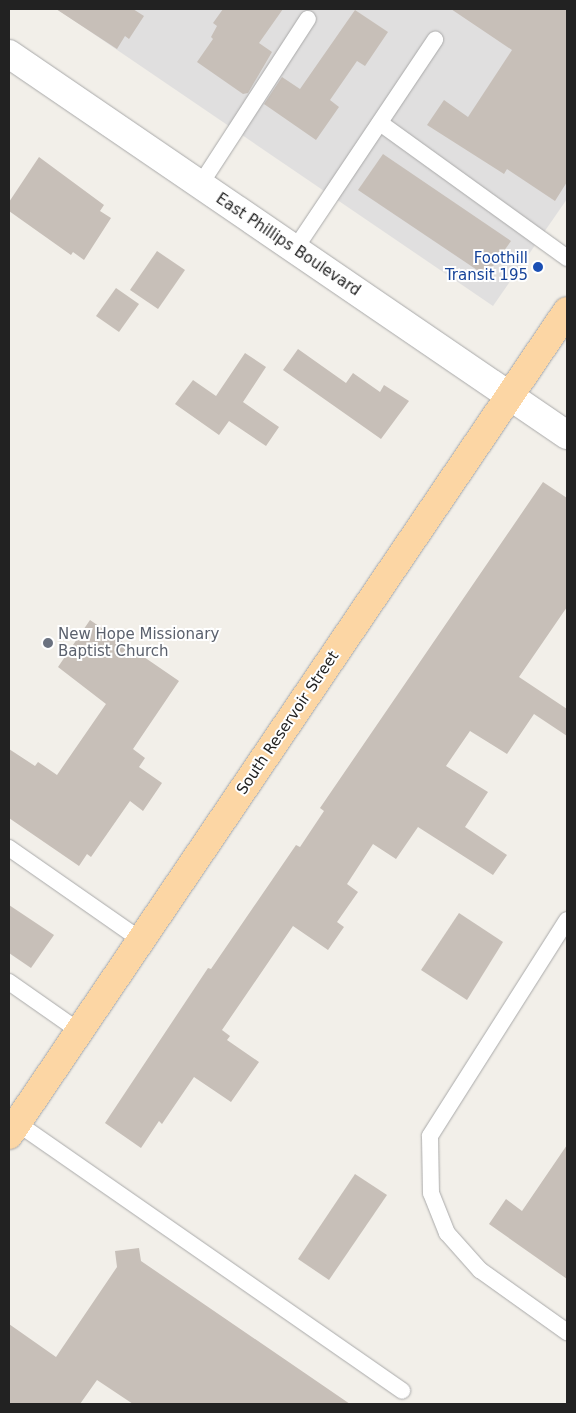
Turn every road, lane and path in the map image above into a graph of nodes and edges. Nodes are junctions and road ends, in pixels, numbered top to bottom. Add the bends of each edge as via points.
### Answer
1 (308, 19) dead end
2 (435, 40) dead end
3 (9, 54) edge
4 (380, 123) junction
5 (200, 185) junction
6 (295, 250) junction
7 (567, 258) edge
8 (567, 311) edge
9 (509, 396) junction
10 (567, 435) edge
11 (9, 848) edge
12 (567, 920) edge
13 (141, 940) junction
14 (9, 982) edge
15 (79, 1031) junction
16 (13, 1129) edge
17 (567, 1332) edge
18 (402, 1391) dead end

1 - 5 lane
2 - 4 lane
3 - 5 street, East Phillips Boulevard
4 - 6 lane
4 - 7 lane
5 - 6 street, East Phillips Boulevard
6 - 9 street, East Phillips Boulevard
8 - 9 main road, South Reservoir Street
9 - 10 street, East Phillips Boulevard
9 - 13 main road, South Reservoir Street
11 - 13 lane
12 - 17 lane via 430,1136 431,1193 447,1233 480,1270
13 - 15 main road, South Reservoir Street
14 - 15 lane
15 - 16 main road, South Reservoir Street
16 - 18 lane

